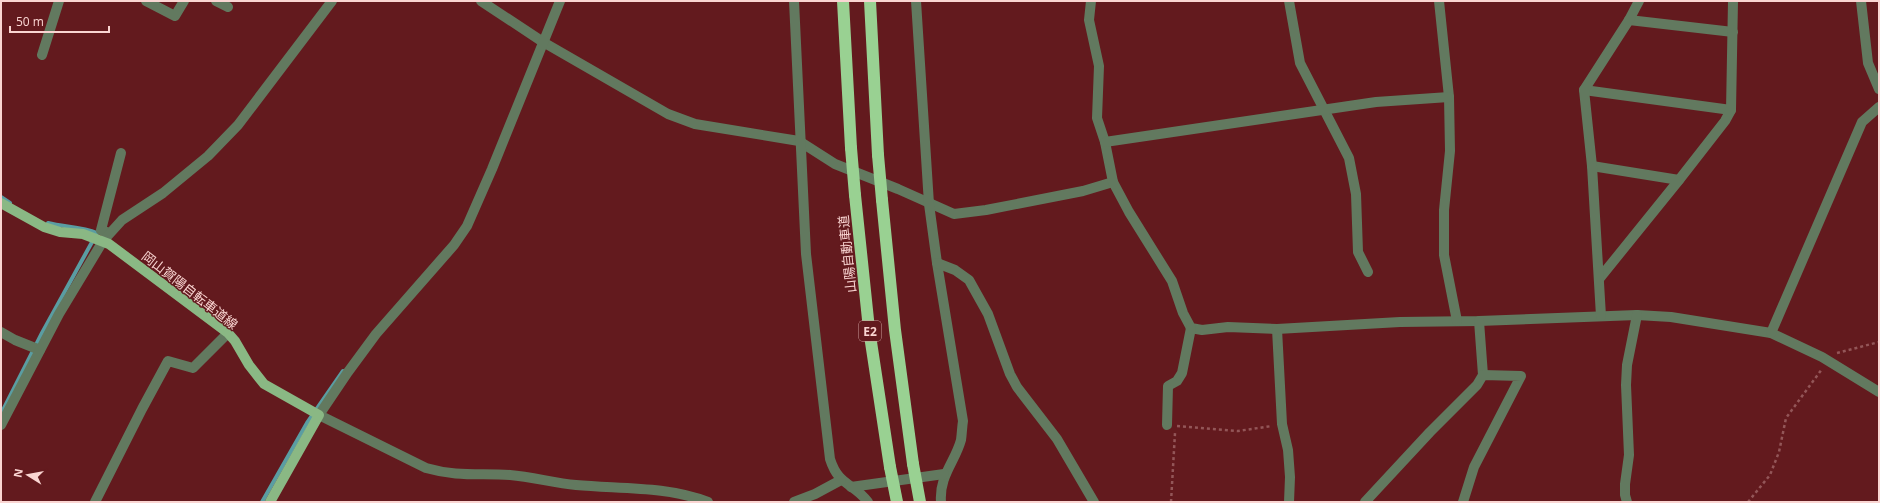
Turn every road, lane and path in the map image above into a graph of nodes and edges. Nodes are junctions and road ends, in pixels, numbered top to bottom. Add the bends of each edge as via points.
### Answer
1 (59, 1) edge
2 (146, 1) edge
3 (184, 1) edge
4 (216, 1) edge
5 (332, 1) edge
6 (481, 1) edge
7 (560, 1) edge
8 (794, 1) edge
9 (843, 1) edge
10 (870, 1) edge
11 (916, 1) edge
12 (1092, 1) edge
13 (1289, 1) edge
14 (1439, 1) edge
15 (1639, 1) edge
16 (1733, 1) edge
17 (1862, 1) edge
18 (228, 7) dead end
19 (1629, 20) junction
20 (1733, 32) junction
21 (541, 41) junction
22 (42, 55) dead end
23 (1879, 89) edge
24 (1584, 90) junction
25 (1449, 97) junction
26 (1879, 107) edge
27 (1324, 109) junction
28 (1731, 110) junction
29 (799, 141) junction
30 (1105, 142) junction
31 (120, 153) dead end
32 (1592, 166) junction
33 (1679, 180) junction
34 (1113, 182) junction
35 (1, 203) edge
36 (929, 204) junction
37 (101, 237) junction
38 (937, 263) junction
39 (1368, 272) dead end
40 (1599, 279) junction
41 (1637, 315) junction
42 (1601, 316) junction
43 (1457, 321) junction
44 (1479, 321) junction
45 (1191, 328) junction
46 (1277, 329) junction
47 (1, 332) edge
48 (228, 333) junction
49 (1771, 333) junction
50 (1879, 342) edge
51 (36, 348) junction
52 (1829, 361) junction
53 (1483, 376) junction
54 (1879, 392) edge
55 (315, 413) junction
56 (1282, 424) junction
57 (1, 425) edge
58 (1167, 425) junction
59 (944, 474) junction
60 (841, 480) junction
61 (851, 487) junction
62 (95, 502) edge
63 (270, 502) edge
64 (708, 502) edge
65 (794, 502) edge
66 (868, 502) edge
67 (897, 502) edge
68 (920, 502) edge
69 (941, 502) edge
70 (1094, 502) edge
71 (1171, 502) edge
72 (1289, 502) edge
73 (1365, 502) edge
74 (1463, 502) edge
75 (1627, 502) edge
76 (1748, 502) edge

1 - 22 street
2 - 3 street via 175,16
4 - 18 street
5 - 37 street via 238,125 213,151 163,193
6 - 21 street
7 - 21 street
8 - 29 street
9 - 67 highway, 山陽自動車道 / E2, bridge via 851,148 869,329
10 - 68 highway, E2, bridge via 882,200 895,330
11 - 36 street
12 - 30 street via 1089,20 1100,66 1098,118
13 - 27 street via 1300,63
14 - 25 street
15 - 19 street
16 - 20 street
17 - 23 street via 1868,63
19 - 20 street
19 - 24 street
20 - 28 street
21 - 29 street via 626,90 695,124
21 - 55 street via 492,169 467,226 454,245 376,334
24 - 28 street
24 - 32 street
25 - 27 street
25 - 43 street via 1450,152 1444,210 1444,255
26 - 49 street via 1862,122
27 - 30 street
27 - 39 street via 1342,142 1354,175 1358,252
28 - 33 street
29 - 36 street via 835,164
29 - 60 street via 806,254 818,365 830,459 834,471
30 - 34 street
31 - 37 street
32 - 33 street
32 - 40 street
33 - 40 street
34 - 36 street via 1083,191 954,214
34 - 45 street via 1172,281
35 - 37 main road, 岡山賀陽自転車道線 via 48,229
36 - 38 street
37 - 48 main road, 岡山賀陽自転車道線
37 - 51 street
38 - 59 street via 962,421 960,440
38 - 70 street via 955,270 969,280 988,314 1017,387 1057,439
40 - 42 street
41 - 42 street
41 - 49 street via 1699,320
41 - 75 street via 1627,365
42 - 44 street
43 - 44 street
43 - 46 street
44 - 53 street
45 - 46 street
45 - 58 street via 1182,372 1177,381 1168,386
46 - 56 street
47 - 51 street
48 - 55 main road, 岡山賀陽自転車道線 via 264,384
48 - 62 street via 193,368 168,361
49 - 52 street via 1797,343
50 - 52 path via 1832,355
51 - 57 street
52 - 54 street
52 - 76 path via 1786,418 1779,452 1770,475
53 - 73 street
53 - 74 street via 1521,376 1474,467
55 - 63 main road
55 - 64 street via 426,468 444,473 508,475 573,485 645,489 695,497
56 - 58 path via 1238,431
56 - 72 street via 1290,476
58 - 71 path via 1175,430
59 - 61 street
59 - 69 street
60 - 61 street
60 - 65 street
61 - 66 street

